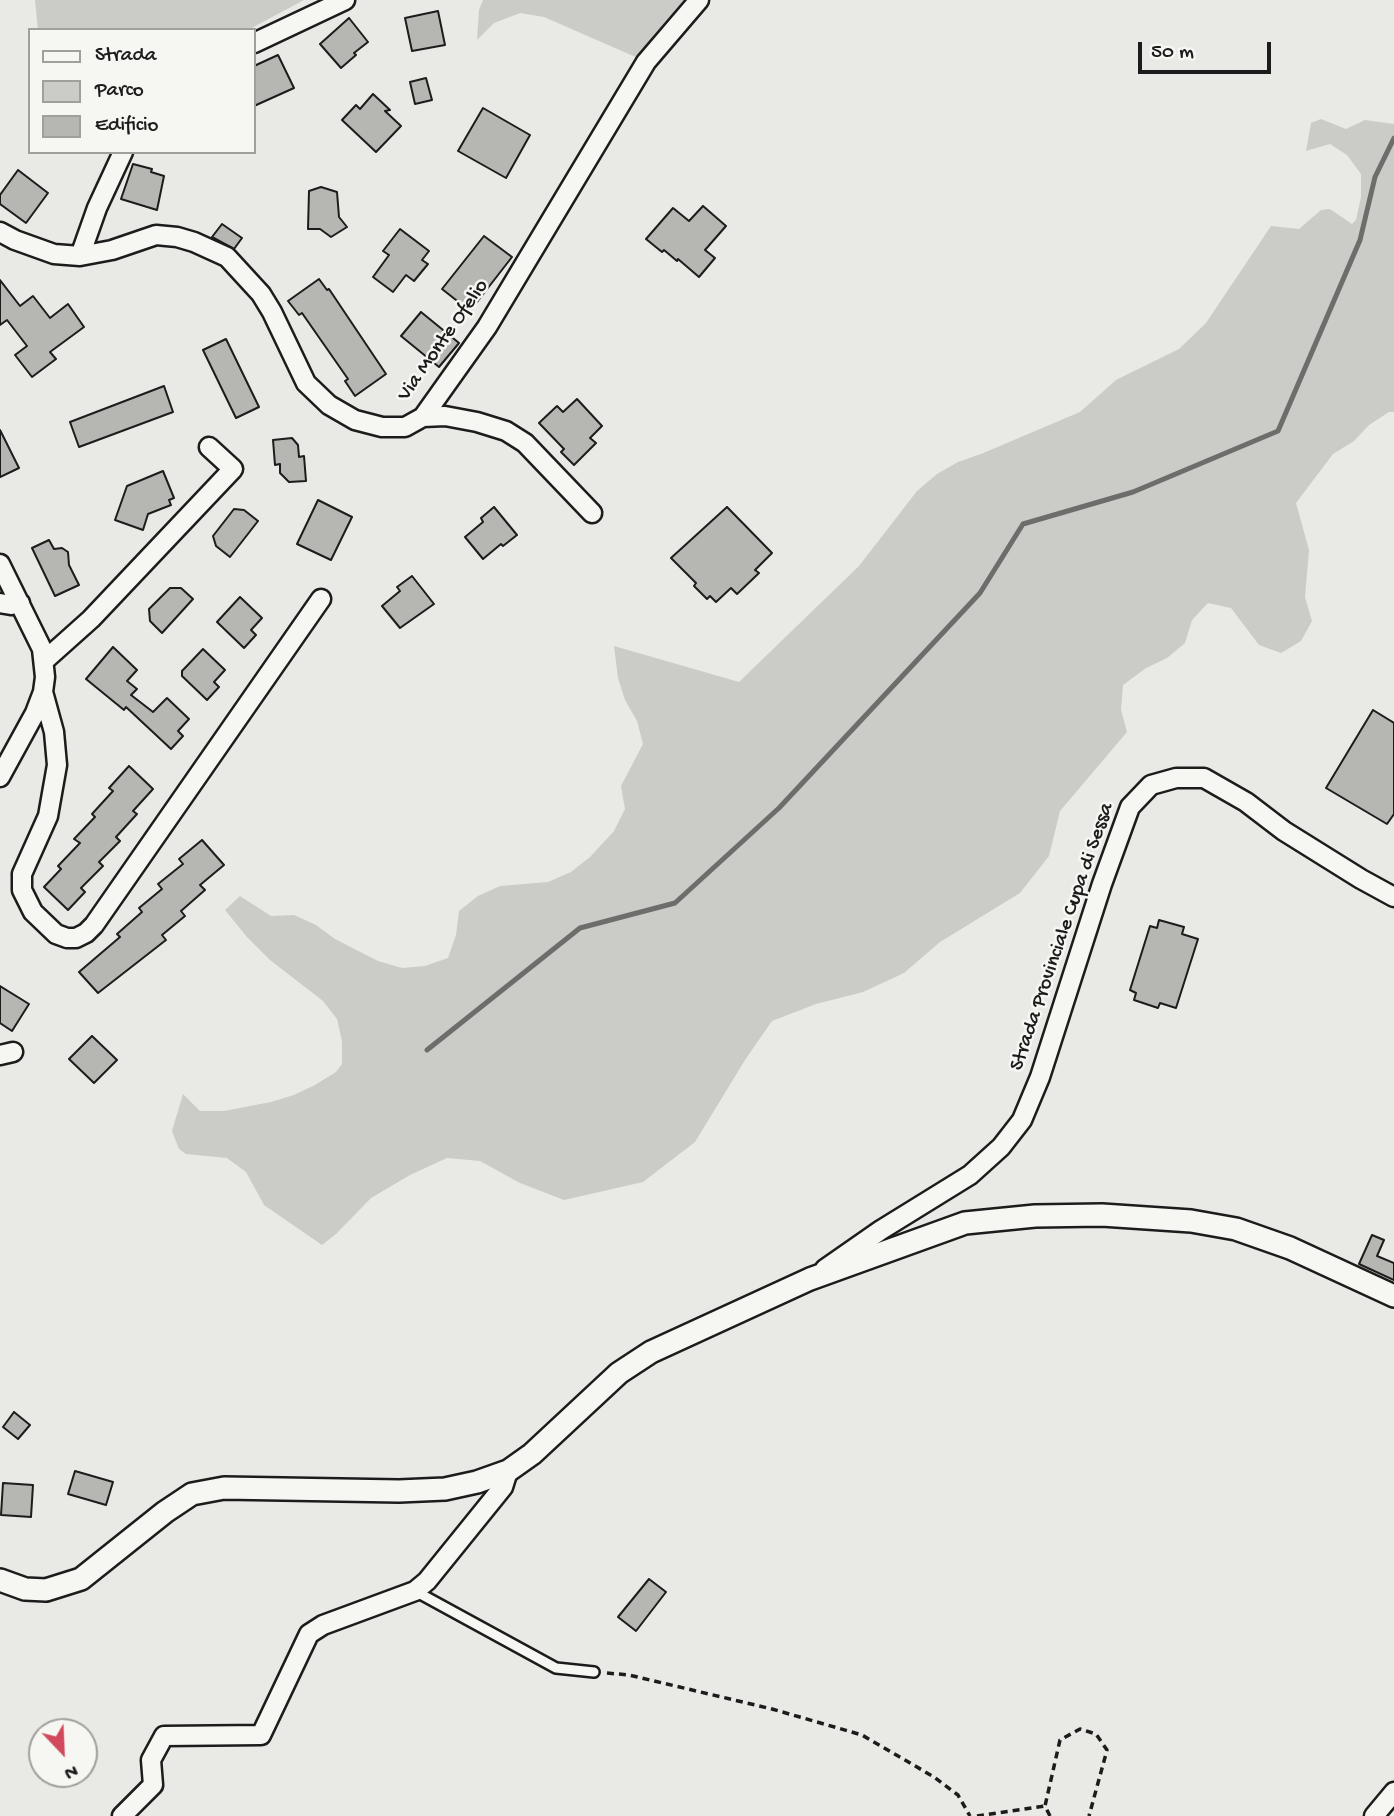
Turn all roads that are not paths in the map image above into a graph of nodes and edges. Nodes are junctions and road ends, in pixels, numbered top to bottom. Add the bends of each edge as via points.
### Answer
1 (345, 0) edge
2 (699, 0) edge
3 (256, 42) edge
4 (122, 154) edge
5 (0, 232) edge
6 (80, 256) junction
7 (423, 417) junction
8 (209, 447) dead end
9 (592, 513) dead end
10 (0, 564) edge
11 (321, 599) dead end
12 (0, 603) edge
13 (20, 603) junction
14 (44, 661) junction
15 (43, 692) junction
16 (0, 777) edge
17 (1394, 897) edge
18 (810, 1279) junction
19 (1394, 1296) edge
20 (508, 1471) junction
21 (0, 1580) edge
22 (415, 1591) junction
23 (594, 1672) road end
24 (1394, 1792) edge
25 (122, 1816) edge
26 (1374, 1816) edge

1 - 3 street
2 - 7 street, Via Monte Ofelio via 646,62 487,327
4 - 6 street
5 - 6 street, Via Monte Ofelio via 54,254
6 - 7 street, Via Monte Ofelio via 156,235 194,242 227,257 261,294 306,383 329,405 355,420 382,427 405,426
7 - 9 street via 445,416 506,431 525,443
8 - 14 street via 233,468 91,619
10 - 13 street
11 - 15 street via 94,925 76,938 56,934 33,912 22,890 22,874 48,816 57,765
12 - 13 street
13 - 14 street
14 - 15 street
15 - 16 street
17 - 18 street, Strada Provinciale Cupa di Sessa via 1203,778 1176,778 1151,785 1130,807 1022,1120 970,1175
18 - 19 street via 964,1223 1102,1215 1191,1221 1236,1230 1290,1248
18 - 20 street via 651,1352 619,1373
20 - 21 street via 445,1489 224,1488 192,1494 81,1579 46,1590
20 - 22 street via 503,1487
22 - 23 lane via 556,1668
22 - 25 street via 309,1634 261,1735 163,1736 151,1760 153,1785
24 - 26 street

